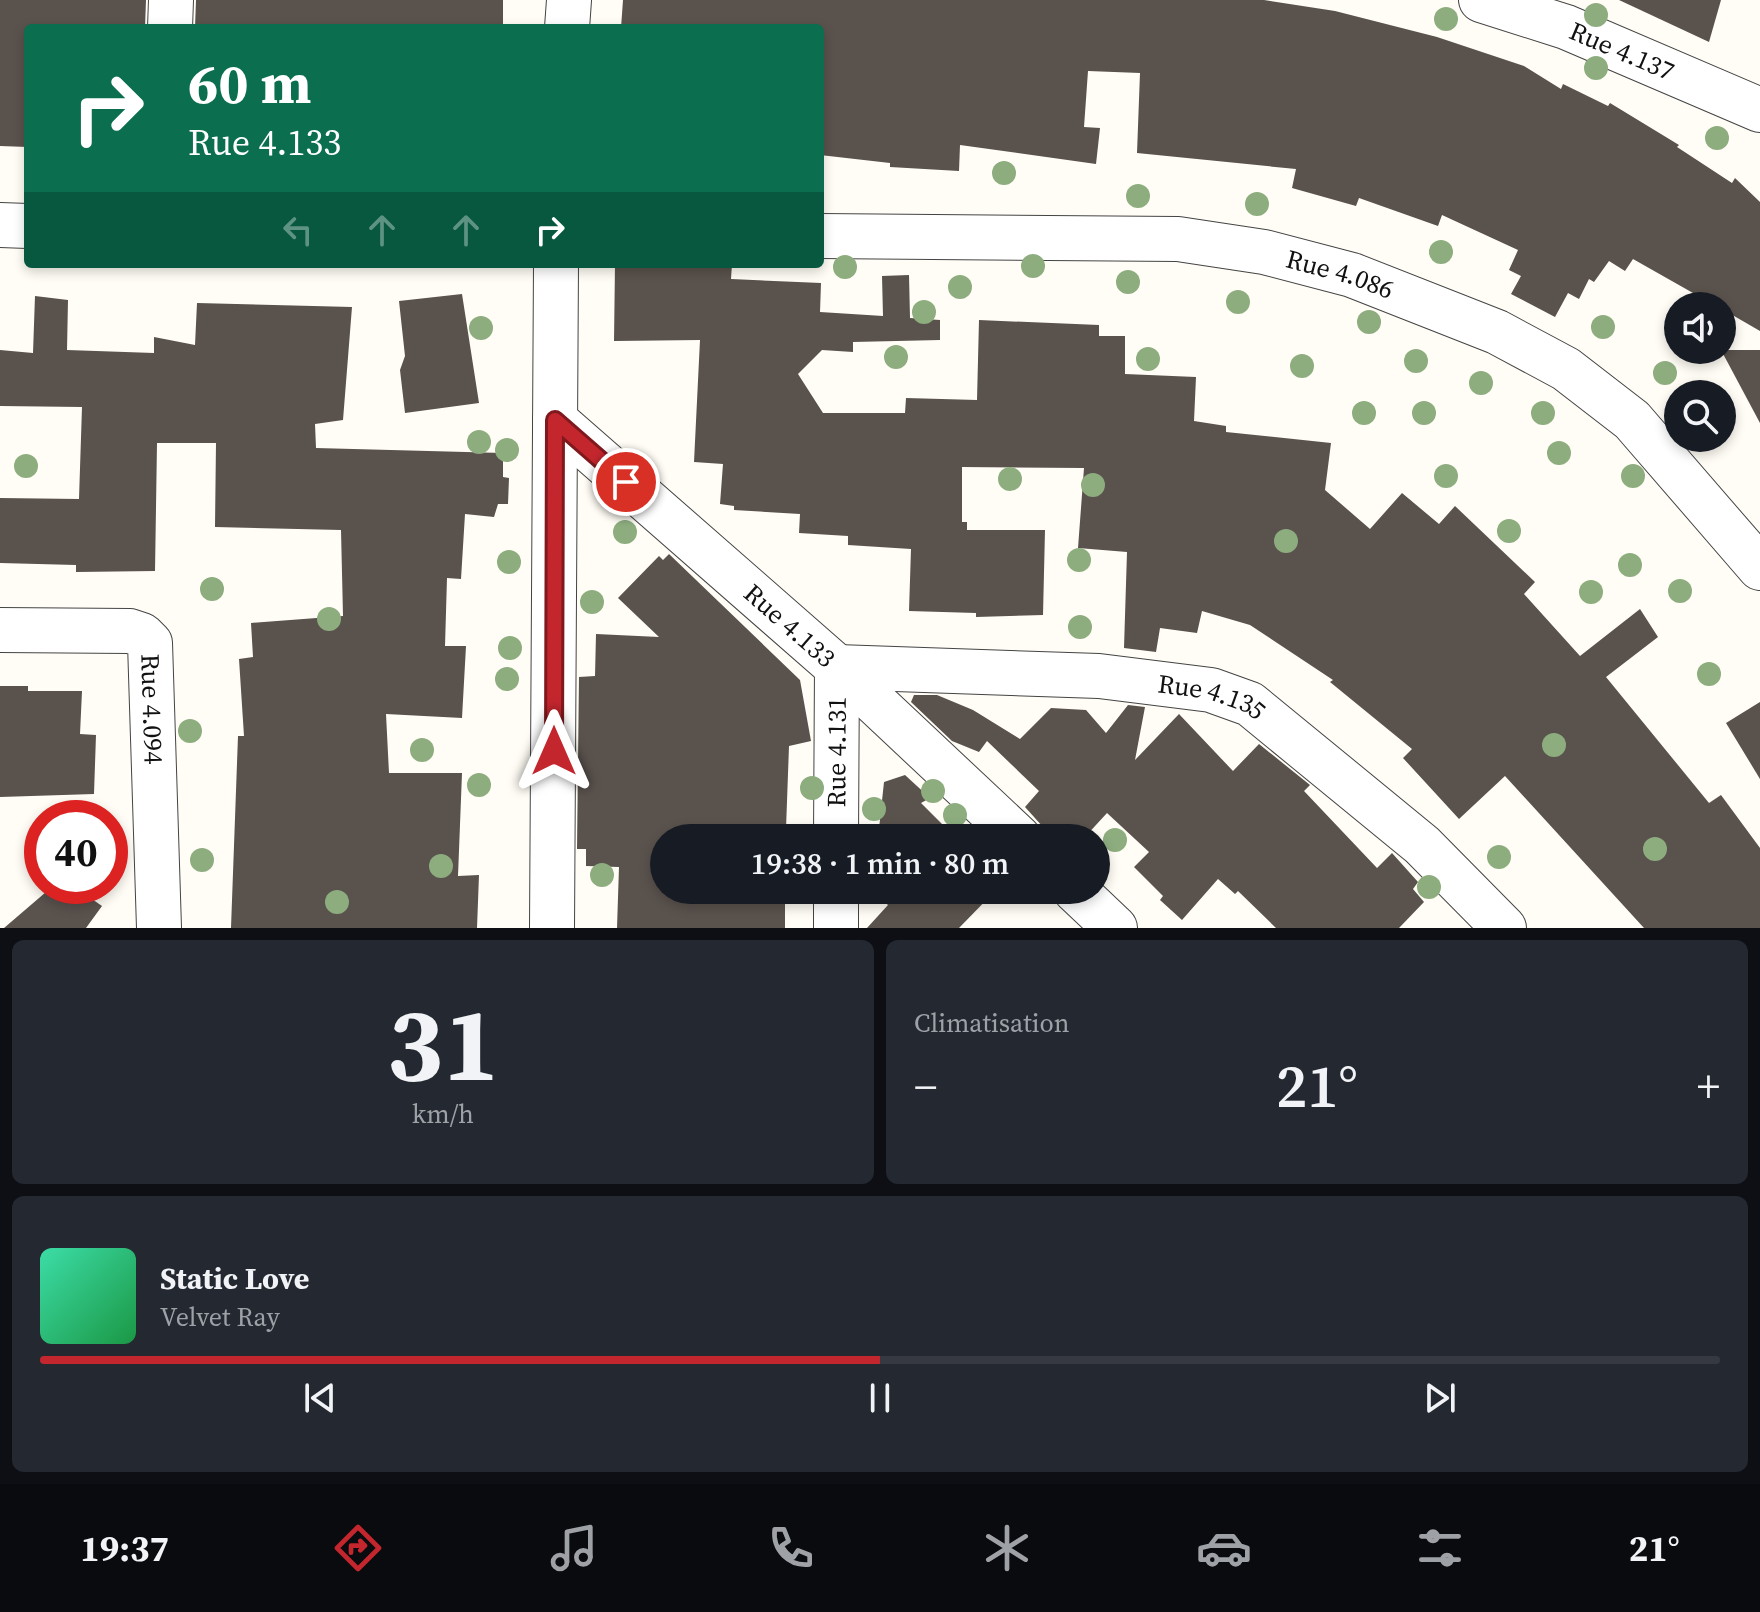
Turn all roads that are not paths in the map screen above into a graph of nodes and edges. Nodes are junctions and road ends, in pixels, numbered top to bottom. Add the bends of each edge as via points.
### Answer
1 (171, 0) edge
2 (569, 0) edge
3 (1481, 0) edge
4 (170, 24) edge
5 (567, 24) edge
6 (1760, 110) edge
7 (0, 225) edge
8 (24, 226) edge
9 (824, 236) edge
10 (556, 268) edge
11 (555, 420) junction
12 (1760, 568) edge
13 (0, 630) edge
14 (837, 667) junction
15 (836, 824) edge
16 (1004, 824) edge
17 (836, 904) edge
18 (1090, 904) edge
19 (159, 928) edge
20 (552, 928) edge
21 (836, 928) edge
22 (1115, 928) edge
23 (1504, 928) edge

1 - 4 street
2 - 5 street
3 - 6 street, Rue 4.137 via 1566,27
7 - 8 street
9 - 12 street, Rue 4.086 via 1178,239 1264,252 1352,275 1497,332 1566,369 1632,420
10 - 11 street
11 - 14 street, Rue 4.133
11 - 20 street
13 - 19 street, Rue 4.094 via 130,631 150,643
14 - 15 street, Rue 4.131
14 - 16 street, Rue 4.133
14 - 23 street, Rue 4.135 via 1099,676 1211,690 1250,704 1422,845
17 - 21 street
18 - 22 street

